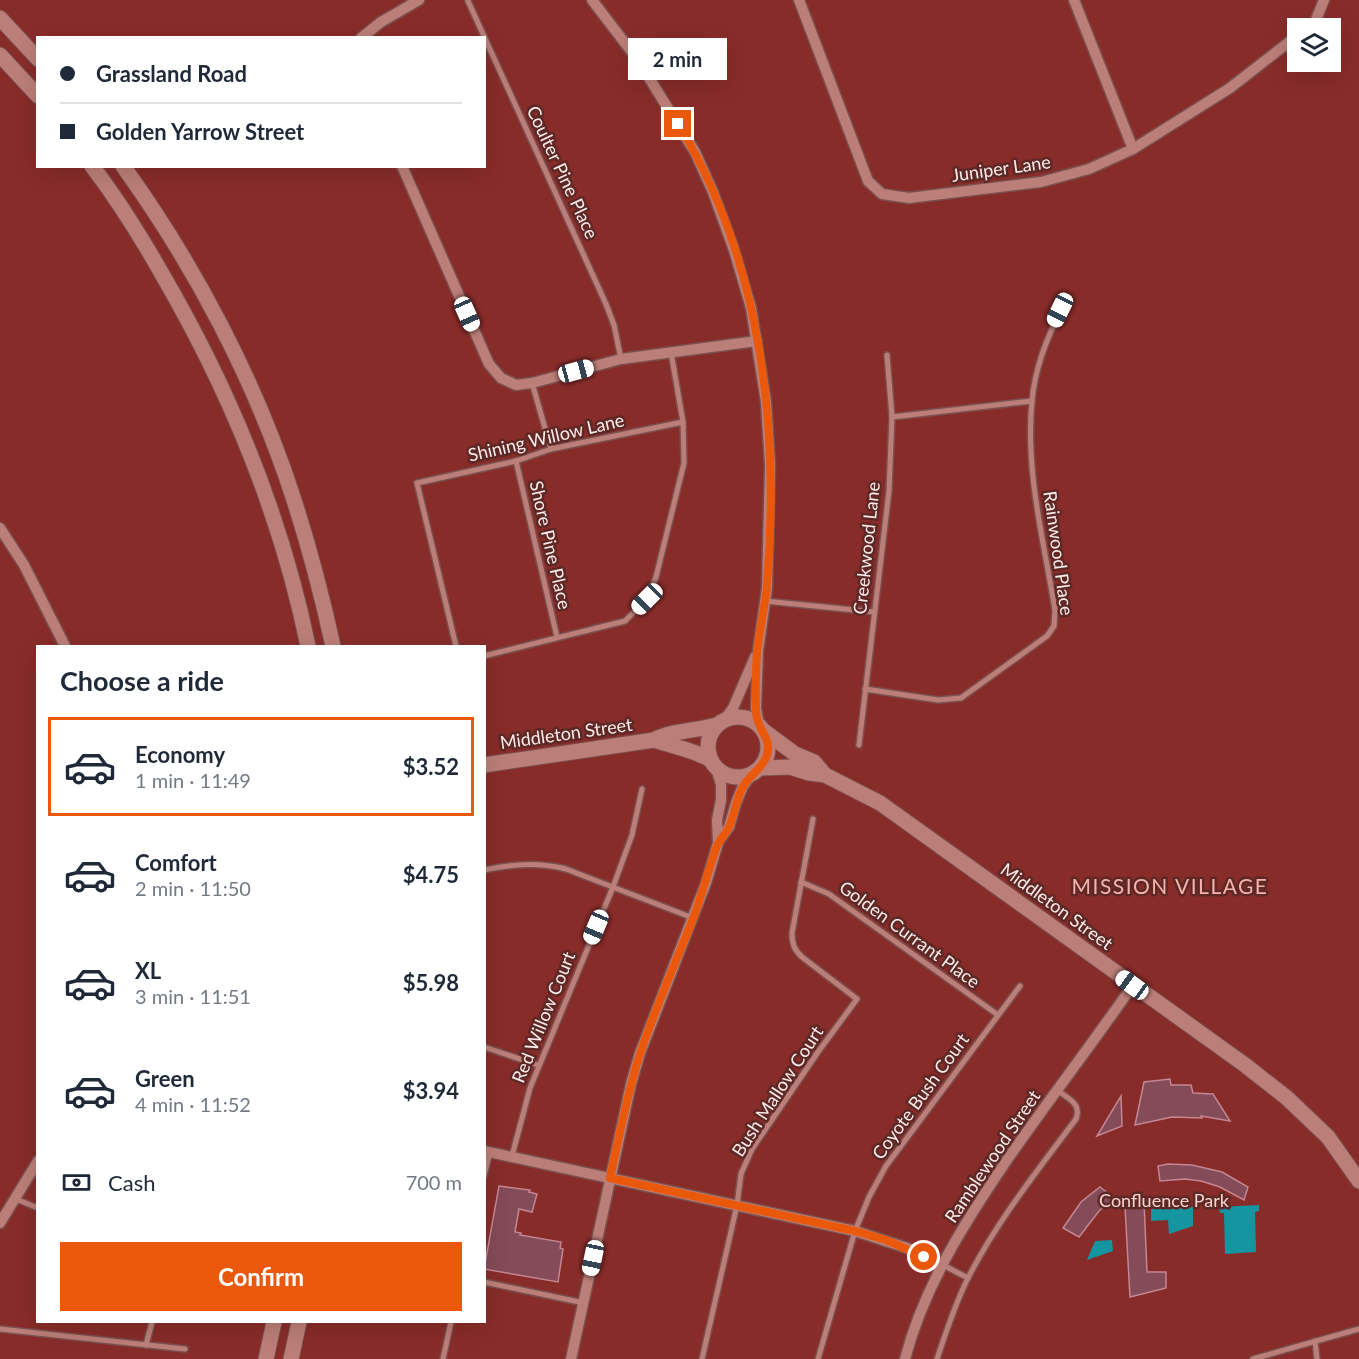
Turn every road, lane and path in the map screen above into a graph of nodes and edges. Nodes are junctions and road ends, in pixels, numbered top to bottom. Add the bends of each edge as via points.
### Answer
1 (419, 0) edge
2 (592, 0) edge
3 (799, 0) edge
4 (1074, 0) edge
5 (1324, 0) edge
6 (468, 1) edge
7 (0, 18) edge
8 (1317, 18) edge
9 (364, 36) edge
10 (483, 36) edge
11 (486, 43) edge
12 (1287, 44) edge
13 (0, 55) edge
14 (36, 57) edge
15 (36, 94) edge
16 (1133, 149) junction
17 (94, 168) edge
18 (124, 168) edge
19 (403, 168) edge
20 (1060, 310) dead end
21 (757, 341) junction
22 (671, 352) junction
23 (887, 355) dead end
24 (621, 359) junction
25 (532, 384) junction
26 (1032, 401) junction
27 (892, 417) junction
28 (683, 422) junction
29 (551, 449) junction
30 (516, 461) junction
31 (0, 528) edge
32 (765, 601) junction
33 (874, 612) junction
34 (557, 637) junction
35 (64, 645) edge
36 (308, 645) edge
37 (333, 645) edge
38 (456, 645) edge
39 (758, 651) junction
40 (486, 655) edge
41 (865, 689) junction
42 (721, 722) junction
43 (761, 728) junction
44 (654, 740) junction
45 (859, 745) dead end
46 (713, 764) junction
47 (486, 765) edge
48 (756, 771) junction
49 (825, 775) junction
50 (642, 789) dead end
51 (813, 819) dead end
52 (718, 843) junction
53 (486, 870) edge
54 (801, 882) junction
55 (613, 887) junction
56 (693, 918) junction
57 (1132, 985) junction
58 (1020, 986) dead end
59 (998, 1015) junction
60 (486, 1048) edge
61 (538, 1065) junction
62 (1057, 1090) junction
63 (487, 1151) edge
64 (512, 1156) junction
65 (36, 1164) edge
66 (610, 1178) junction
67 (1359, 1181) edge
68 (16, 1199) junction
69 (736, 1205) junction
70 (36, 1207) edge
71 (0, 1223) edge
72 (855, 1231) junction
73 (942, 1264) junction
74 (968, 1278) junction
75 (486, 1282) edge
76 (584, 1303) junction
77 (152, 1323) edge
78 (274, 1323) edge
79 (299, 1323) edge
80 (451, 1323) edge
81 (0, 1329) edge
82 (1359, 1329) edge
83 (1315, 1341) junction
84 (146, 1345) junction
85 (185, 1349) dead end
86 (266, 1359) edge
87 (291, 1359) edge
88 (443, 1359) edge
89 (571, 1359) edge
90 (702, 1359) edge
91 (818, 1359) edge
92 (906, 1359) edge
93 (937, 1359) edge
94 (1254, 1359) edge
95 (1317, 1359) edge

1 - 9 street
2 - 21 street via 638,60 695,152 734,250
3 - 16 street, Juniper Lane via 868,181 882,194 909,198 1041,182 1089,169
4 - 16 street
5 - 8 street
6 - 10 lane, Coulter Pine Place
7 - 14 street
11 - 24 lane, Coulter Pine Place via 606,304
12 - 16 street, Juniper Lane via 1230,88
13 - 15 street
17 - 36 street via 187,315 224,391 282,544
18 - 37 street via 184,260 226,336 262,416 293,496
19 - 25 street via 489,364 501,378 516,385
20 - 26 lane, Rainwood Place via 1040,360
21 - 22 street
21 - 32 street via 771,465
22 - 24 street
22 - 28 lane
23 - 27 lane, Creekwood Lane
24 - 25 street
25 - 29 lane
26 - 27 lane
26 - 41 lane, Rainwood Place via 1031,452 1055,610 1054,626 1047,636 961,698 938,700
27 - 33 lane, Creekwood Lane via 889,491
28 - 29 lane, Shining Willow Lane
28 - 34 lane via 684,463 657,577 647,599 625,621
29 - 30 lane, Shining Willow Lane
30 - 34 lane, Shore Pine Place
30 - 38 lane, Shining Willow Lane via 417,483
31 - 35 street via 24,565
32 - 33 lane
32 - 39 street
33 - 41 lane, Creekwood Lane
34 - 40 lane
39 - 42 street via 733,708
39 - 43 street via 756,708
41 - 45 lane, Creekwood Lane
42 - 43 street via 744,717
42 - 44 street, Middleton Street via 700,730 667,733
42 - 46 street via 708,741
43 - 48 street via 768,750
43 - 49 street, Middleton Street via 795,754 814,762
44 - 46 street, Middleton Street via 698,752
44 - 47 street, Middleton Street
46 - 48 street via 733,777
46 - 52 street via 721,784
48 - 49 street, Middleton Street via 790,767
48 - 52 street via 740,794 729,827
49 - 57 street, Middleton Street via 880,803
50 - 55 lane, Red Willow Court via 632,835
51 - 54 lane
52 - 56 street
53 - 55 lane via 544,863
54 - 59 lane, Golden Currant Place via 829,894
54 - 69 lane, Bush Mallow Court via 792,933 794,947 858,999 752,1149 741,1174
55 - 56 lane
55 - 61 lane, Red Willow Court
56 - 66 street via 640,1053
57 - 62 street, Ramblewood Street
57 - 67 street, Middleton Street via 1287,1098 1328,1137
58 - 59 lane, Coyote Bush Court
59 - 72 lane, Coyote Bush Court via 886,1166
60 - 61 lane
61 - 64 lane, Red Willow Court
62 - 73 street, Ramblewood Street via 969,1215
62 - 74 lane via 1076,1105 1076,1119 1003,1219
63 - 64 street
64 - 66 street
65 - 68 street
66 - 69 street
66 - 76 street
68 - 70 lane
68 - 71 street
69 - 72 street
69 - 90 lane, Bush Mallow Court
72 - 73 street
72 - 91 lane, Coyote Bush Court
73 - 74 lane
73 - 92 street, Ramblewood Street
74 - 93 lane
75 - 76 lane
76 - 89 street
77 - 84 lane
78 - 86 street
79 - 87 street
80 - 88 lane
81 - 84 lane
82 - 83 lane
83 - 94 lane
83 - 95 lane
84 - 85 lane

